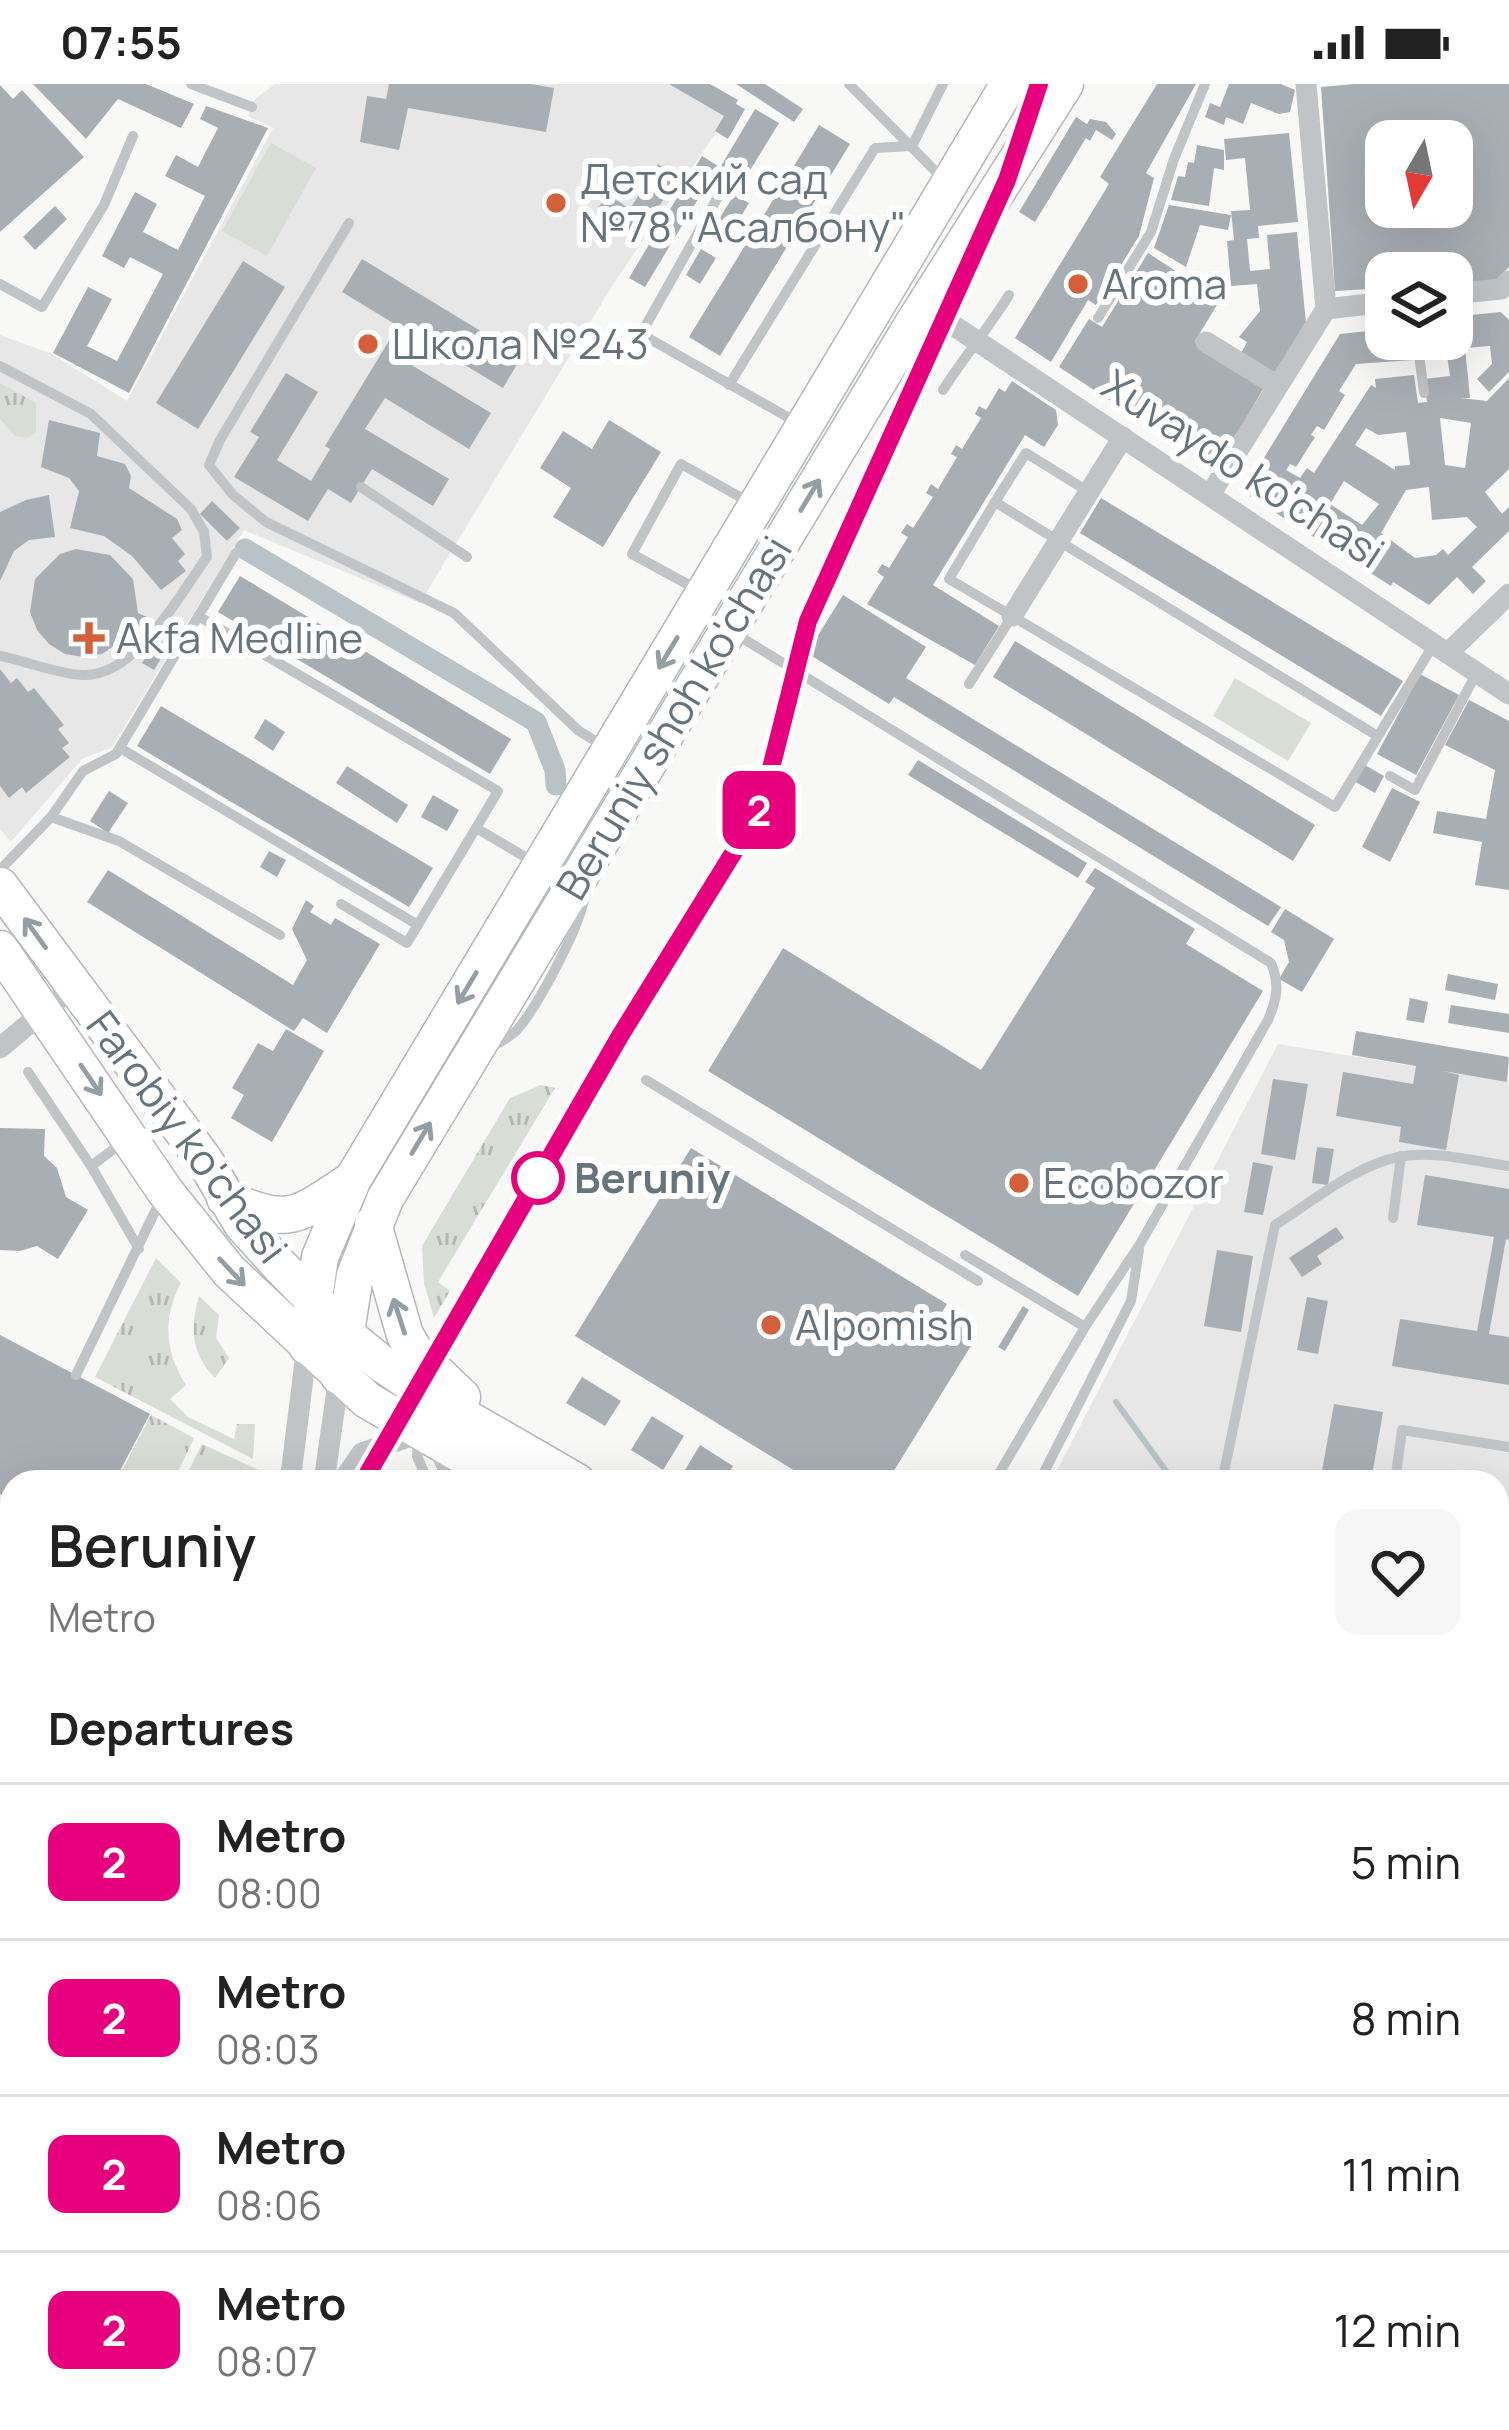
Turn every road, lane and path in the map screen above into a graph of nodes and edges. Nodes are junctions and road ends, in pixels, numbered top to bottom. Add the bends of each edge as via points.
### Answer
1 (191, 84) edge
2 (242, 84) edge
3 (850, 84) edge
4 (944, 84) edge
5 (1009, 84) edge
6 (1065, 84) edge
7 (1205, 84) edge
8 (1306, 84) edge
9 (226, 97) junction
10 (252, 106) dead end
11 (133, 136) dead end
12 (913, 146) junction
13 (728, 178) dead end
14 (949, 185) junction
15 (349, 223) dead end
16 (924, 229) junction
17 (0, 284) edge
18 (1506, 289) edge
19 (1473, 293) edge
20 (1010, 295) dead end
21 (1365, 304) edge
22 (924, 306) junction
23 (1326, 309) junction
24 (1098, 317) dead end
25 (862, 333) junction
26 (1205, 342) dead end
27 (980, 343) junction
28 (1420, 360) edge
29 (0, 366) edge
30 (730, 385) junction
31 (1276, 386) junction
32 (943, 390) dead end
33 (1424, 393) dead end
34 (806, 427) junction
35 (1123, 437) junction
36 (362, 487) dead end
37 (1089, 492) junction
38 (1210, 495) junction
39 (995, 502) junction
40 (758, 507) junction
41 (1060, 543) junction
42 (236, 553) dead end
43 (467, 556) dead end
44 (705, 594) junction
45 (1509, 594) edge
46 (198, 616) junction
47 (1012, 616) junction
48 (729, 630) junction
49 (1442, 648) junction
50 (0, 656) edge
51 (1477, 672) junction
52 (969, 684) dead end
53 (1509, 694) edge
54 (1376, 735) junction
55 (119, 748) junction
56 (610, 750) junction
57 (1390, 776) dead end
58 (50, 817) junction
59 (476, 828) junction
60 (540, 866) junction
61 (0, 870) edge
62 (0, 886) edge
63 (341, 904) dead end
64 (418, 925) junction
65 (280, 935) dead end
66 (0, 949) edge
67 (74, 986) junction
68 (43, 1009) junction
69 (0, 1048) edge
70 (28, 1072) dead end
71 (646, 1079) dead end
72 (129, 1138) junction
73 (1401, 1156) junction
74 (92, 1166) junction
75 (1509, 1166) edge
76 (353, 1179) junction
77 (165, 1191) junction
78 (225, 1198) junction
79 (1393, 1218) dead end
80 (373, 1224) junction
81 (1140, 1244) junction
82 (139, 1249) junction
83 (965, 1255) dead end
84 (978, 1282) dead end
85 (313, 1297) junction
86 (1084, 1328) junction
87 (345, 1332) junction
88 (307, 1346) junction
89 (76, 1375) dead end
90 (339, 1376) junction
91 (419, 1433) junction
92 (499, 1436) junction
93 (1509, 1448) edge
94 (292, 1470) edge
95 (326, 1470) edge
96 (350, 1470) edge
97 (423, 1470) edge
98 (443, 1470) edge
99 (486, 1470) edge
100 (557, 1470) edge
101 (1001, 1470) edge
102 (1045, 1470) edge
103 (1224, 1470) edge
104 (1397, 1470) edge

1 - 9 lane
2 - 9 lane
3 - 12 lane
4 - 12 lane
5 - 14 main road, Beruniy shoh ko'chasi
6 - 22 main road, Beruniy shoh ko'chasi
7 - 24 lane via 1151,232
8 - 23 street
9 - 10 lane
11 - 17 lane via 104,205 42,307
12 - 14 lane
12 - 30 lane via 875,148
13 - 30 lane via 641,334
14 - 16 main road, Beruniy shoh ko'chasi
15 - 56 lane via 209,465 266,522 454,614 579,731
16 - 22 main road
16 - 25 main road, Beruniy shoh ko'chasi
18 - 19 street
20 - 27 lane
21 - 23 street
22 - 25 main road
22 - 27 street, Xuvaydo ko'chasi
48 -> 22 main road, Beruniy shoh ko'chasi
23 - 31 street
25 - 34 main road, Beruniy shoh ko'chasi
26 - 31 street
27 - 32 lane
27 - 35 street, Xuvaydo ko'chasi
28 - 33 lane
29 - 50 lane via 91,414 191,509 205,532 207,557 152,634 106,673 68,673
30 - 34 lane
31 - 38 street
34 - 40 main road, Beruniy shoh ko'chasi
35 - 37 street
35 - 38 street, Xuvaydo ko'chasi
36 - 43 lane
37 - 39 lane via 1026,453
37 - 41 street
38 - 49 street, Xuvaydo ko'chasi
39 - 41 lane
39 - 47 lane via 949,579
40 - 44 main road, Beruniy shoh ko'chasi
40 - 44 lane via 681,464 632,554
41 - 47 street
41 - 54 lane
42 - 46 lane
44 -> 56 main road, Beruniy shoh ko'chasi
45 - 49 street
46 - 55 lane
46 - 59 lane via 498,791
47 - 52 lane
47 - 54 lane via 1335,807
80 -> 48 main road, Beruniy shoh ko'chasi
48 - 81 lane via 1270,963 1278,991 1268,1020
49 - 51 street, Xuvaydo ko'chasi
49 - 54 lane
51 - 53 street, Xuvaydo ko'chasi
51 - 57 lane via 1415,790
55 - 58 lane via 83,771
55 - 64 lane
56 - 60 main road, Beruniy shoh ko'chasi
58 - 61 lane
58 - 65 lane via 119,841
59 - 60 lane
59 - 64 lane
60 -> 76 main road, Beruniy shoh ko'chasi
67 -> 62 main road, Farobiy ko'chasi
63 - 64 lane via 407,943
66 - 68 main road, Farobiy ko'chasi
67 - 68 street
67 - 78 main road, Farobiy ko'chasi
68 - 69 street
68 -> 72 main road, Farobiy ko'chasi
70 - 74 lane
71 - 84 lane
72 - 74 lane
72 - 77 main road, Farobiy ko'chasi
73 - 75 lane
73 - 79 lane
73 - 103 lane via 1275,1225
74 - 82 lane
76 - 78 main road via 284,1217
76 - 85 main road, Beruniy shoh ko'chasi via 320,1257
77 - 82 lane
77 -> 88 main road, Farobiy ko'chasi
78 - 85 main road, Farobiy ko'chasi
80 - 87 main road, Beruniy shoh ko'chasi
92 -> 80 main road via 415,1352
81 - 86 lane
81 - 102 lane via 1131,1301
82 - 89 lane
83 - 86 lane
85 - 87 main road, Farobiy ko'chasi
85 - 88 main road, Beruniy shoh ko'chasi
86 - 101 lane
87 - 88 main road
87 - 90 main road, Beruniy shoh ko'chasi
87 - 92 main road, Farobiy ko'chasi
88 - 90 main road, Farobiy ko'chasi
88 - 94 street
90 - 91 main road, Farobiy ko'chasi
90 - 95 street
91 - 96 street via 362,1453
91 - 97 lane
91 - 98 lane
91 - 99 main road, Farobiy ko'chasi
92 - 100 main road, Farobiy ko'chasi
93 - 104 lane via 1402,1430

